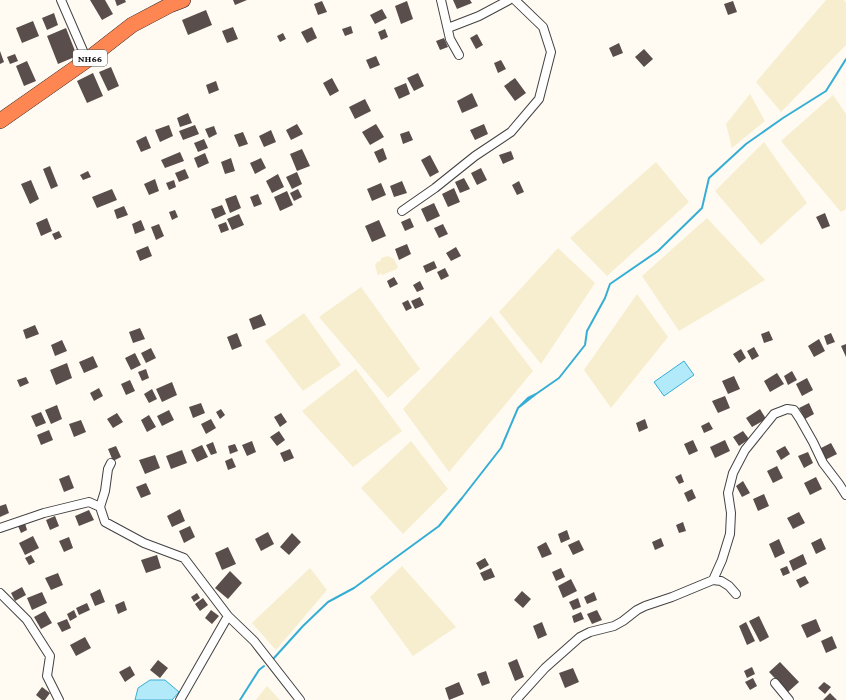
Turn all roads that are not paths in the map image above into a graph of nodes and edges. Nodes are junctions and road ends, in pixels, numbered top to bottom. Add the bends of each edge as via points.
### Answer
1 (61, 0) edge
2 (183, 0) edge
3 (441, 0) edge
4 (509, 0) edge
5 (515, 0) edge
6 (448, 28) junction
7 (459, 55) dead end
8 (87, 60) junction
9 (0, 121) edge
10 (402, 211) dead end
11 (111, 463) dead end
12 (846, 495) edge
13 (100, 507) junction
14 (0, 528) edge
15 (714, 580) junction
16 (0, 594) edge
17 (736, 594) dead end
18 (228, 616) junction
19 (776, 683) dead end
20 (59, 700) edge
21 (180, 700) edge
22 (300, 700) edge
23 (516, 700) edge
24 (789, 700) edge

1 - 8 street
2 - 8 highway, NH66 via 132,25
3 - 6 street
4 - 6 street via 479,16
5 - 10 street via 543,27 551,52 539,99 511,132
6 - 7 street via 450,39
8 - 9 highway, NH66
11 - 13 street
12 - 15 street via 823,463 794,410 787,409 774,414 745,450 733,473 728,494 732,513 730,534
13 - 14 street via 89,502 44,513
13 - 18 street via 105,522 144,543 184,558
15 - 17 street via 722,581
15 - 23 street via 645,606 614,626 580,637 545,668
16 - 20 street via 27,620 50,656 47,676
18 - 21 street
18 - 22 street via 254,641
19 - 24 street

